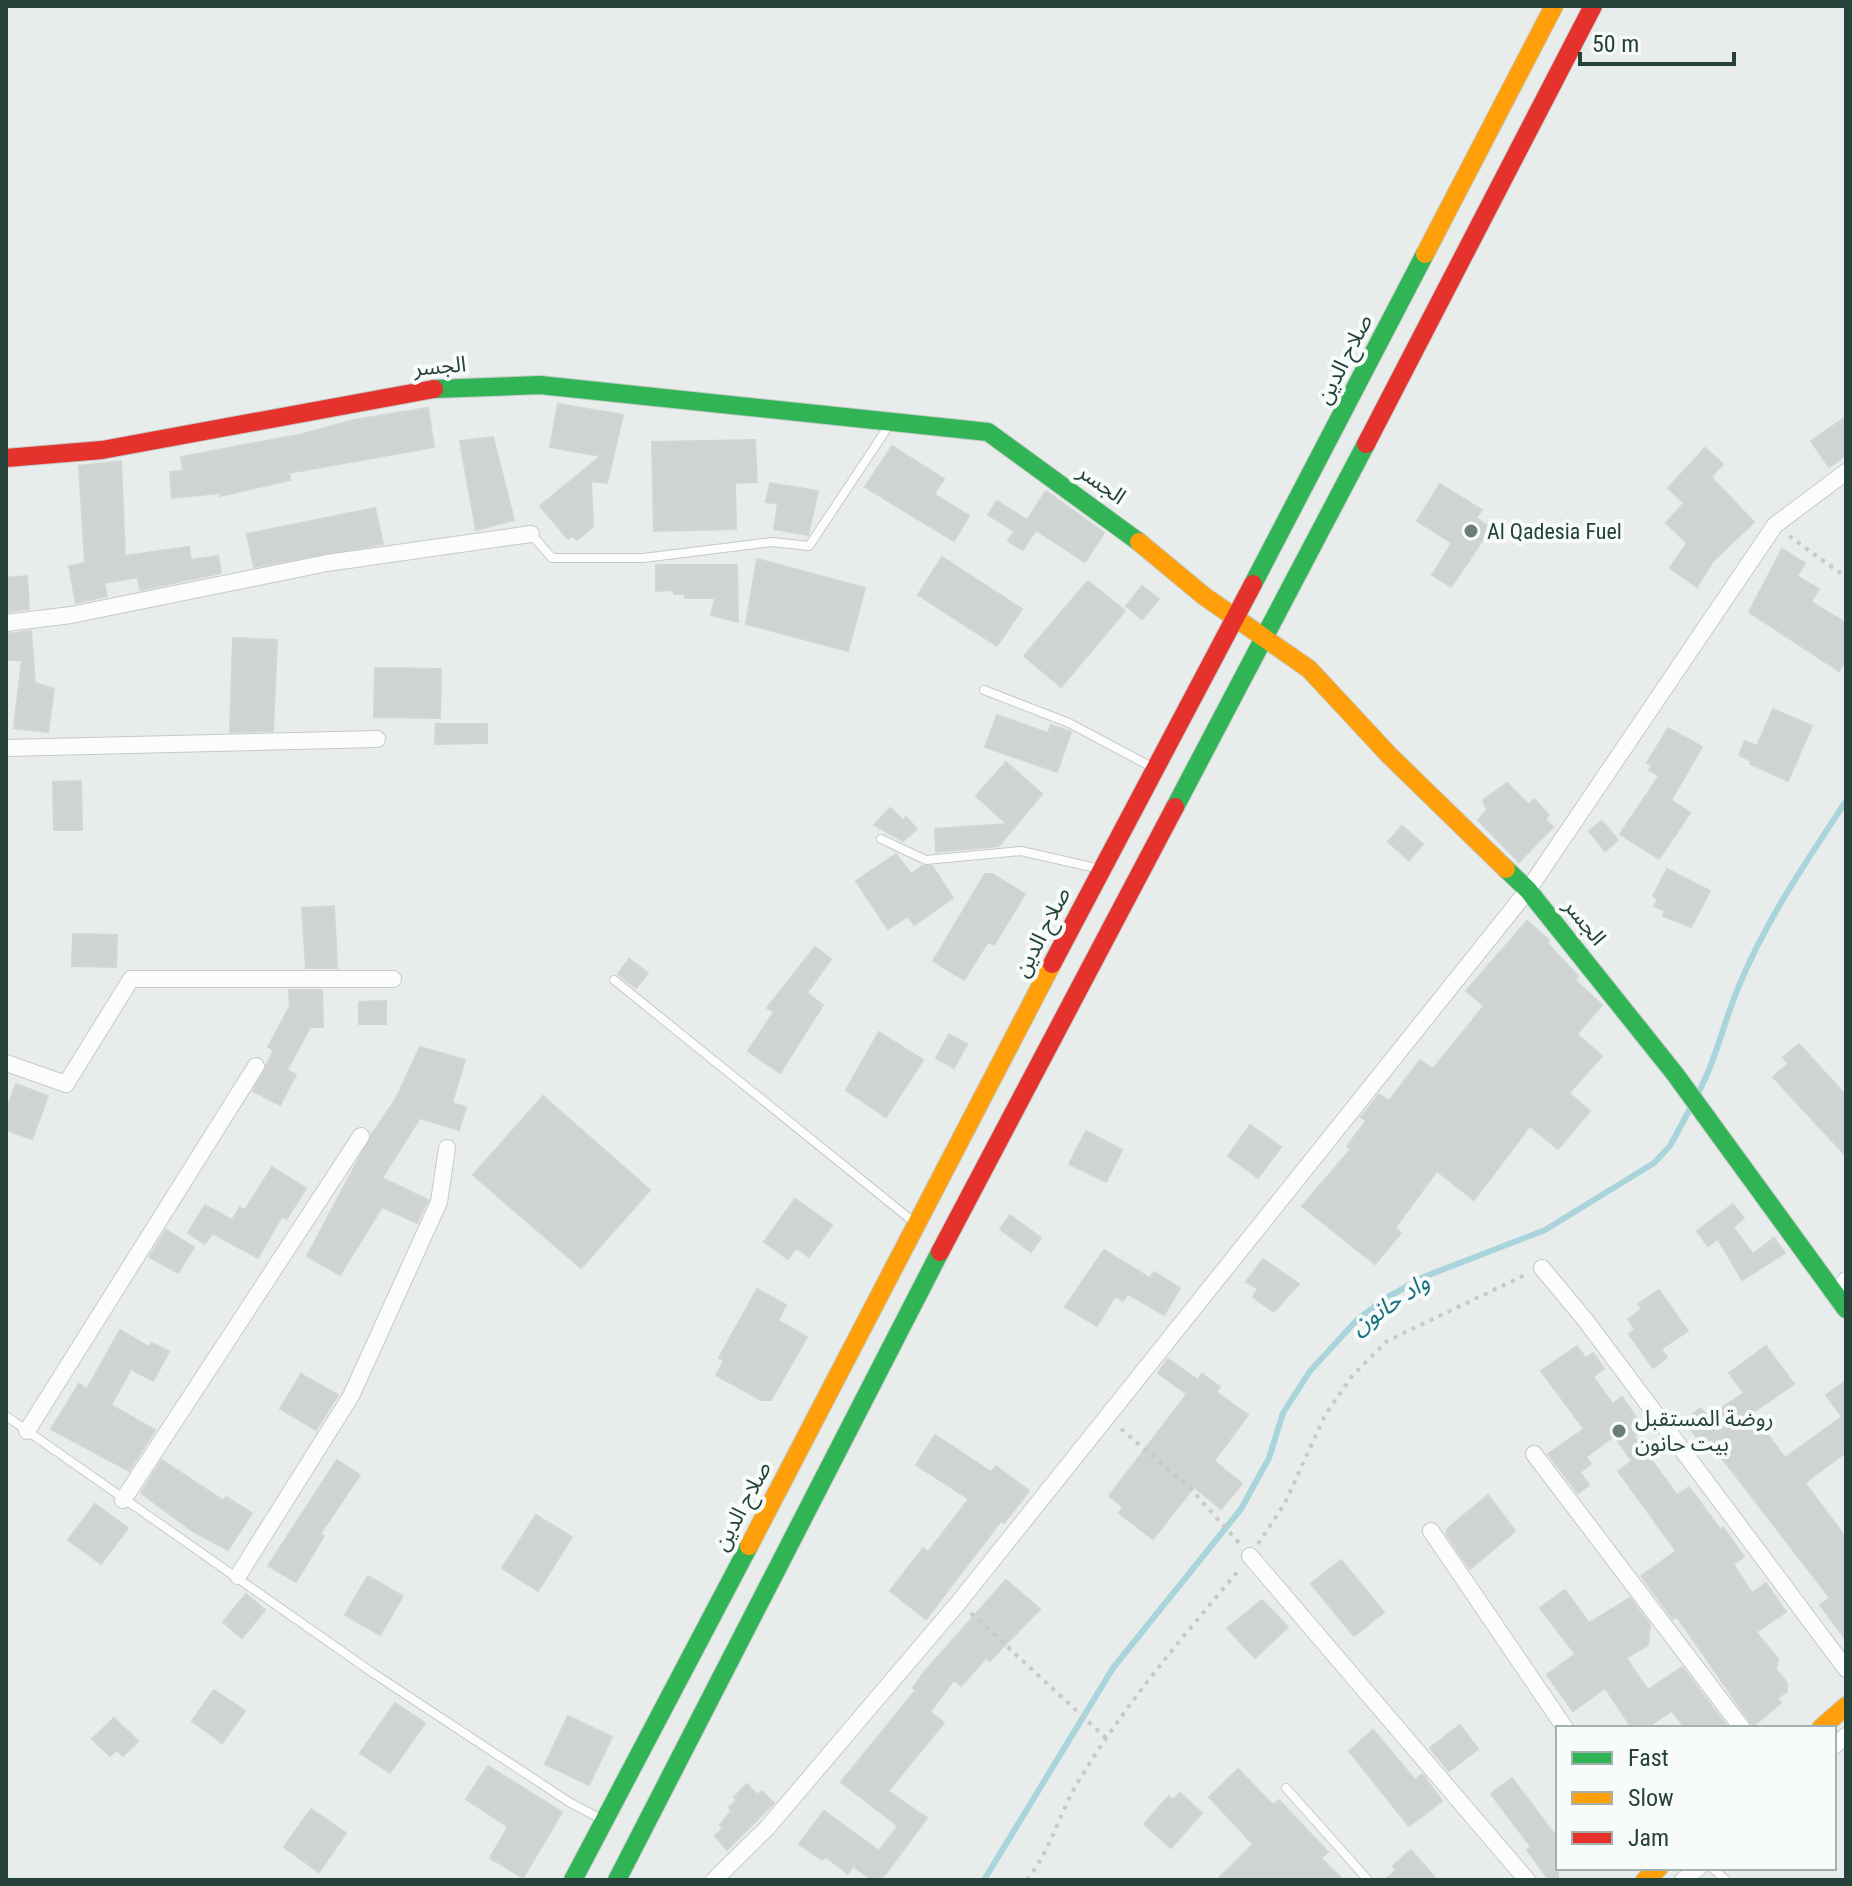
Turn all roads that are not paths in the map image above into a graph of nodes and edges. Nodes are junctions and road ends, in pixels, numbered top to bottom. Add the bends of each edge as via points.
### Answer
1 (1554, 6) edge
2 (1593, 6) edge
3 (890, 423) junction
4 (6, 458) edge
5 (1846, 472) edge
6 (531, 534) joint
7 (1234, 616) junction
8 (6, 623) edge
9 (1265, 638) junction
10 (984, 690) dead end
11 (377, 739) dead end
12 (6, 748) edge
13 (1154, 768) junction
14 (881, 839) dead end
15 (1101, 869) junction
16 (1528, 890) junction
17 (393, 979) dead end
18 (614, 980) dead end
19 (6, 1063) edge
20 (256, 1066) dead end
21 (361, 1136) dead end
22 (447, 1148) dead end
23 (919, 1226) junction
24 (1542, 1268) dead end
25 (1842, 1294) edge
26 (6, 1416) edge
27 (27, 1431) junction
28 (1534, 1454) dead end
29 (123, 1500) junction
30 (1431, 1531) dead end
31 (1250, 1556) road end
32 (238, 1576) junction
33 (1846, 1669) edge
34 (1846, 1706) edge
35 (1564, 1726) edge
36 (1740, 1726) edge
37 (1823, 1726) edge
38 (1286, 1788) dead end
39 (603, 1820) junction
40 (573, 1880) edge
41 (617, 1880) edge
42 (714, 1880) edge
43 (1368, 1880) edge
44 (1527, 1880) edge

1 - 7 main road, صلاح الدين
2 - 9 main road
3 - 4 main road, الجسر via 540,385 427,389 102,450
3 - 6 lane via 809,546 772,542 643,558 552,558
3 - 7 main road, الجسر via 988,432
5 - 16 street via 1775,525
6 - 8 street via 327,563 71,615
7 - 9 main road, الجسر
7 - 13 main road, صلاح الدين
9 - 16 main road, الجسر via 1309,669
9 - 41 main road via 884,1358
10 - 13 lane via 1069,723
11 - 12 street
13 - 15 main road, صلاح الدين
14 - 15 lane via 926,860 1021,851
15 - 23 main road, صلاح الدين
16 - 25 main road, الجسر
16 - 42 street via 959,1602 767,1828
17 - 19 street via 131,979 66,1084
18 - 23 lane
20 - 27 street
21 - 29 street
22 - 32 street via 439,1202 351,1396
23 - 39 main road, صلاح الدين
24 - 33 street
26 - 27 lane
27 - 29 lane
28 - 36 street
29 - 32 lane
30 - 35 street
31 - 44 street
32 - 39 lane via 373,1673
34 - 37 main road
38 - 43 lane
39 - 40 main road, صلاح الدين

